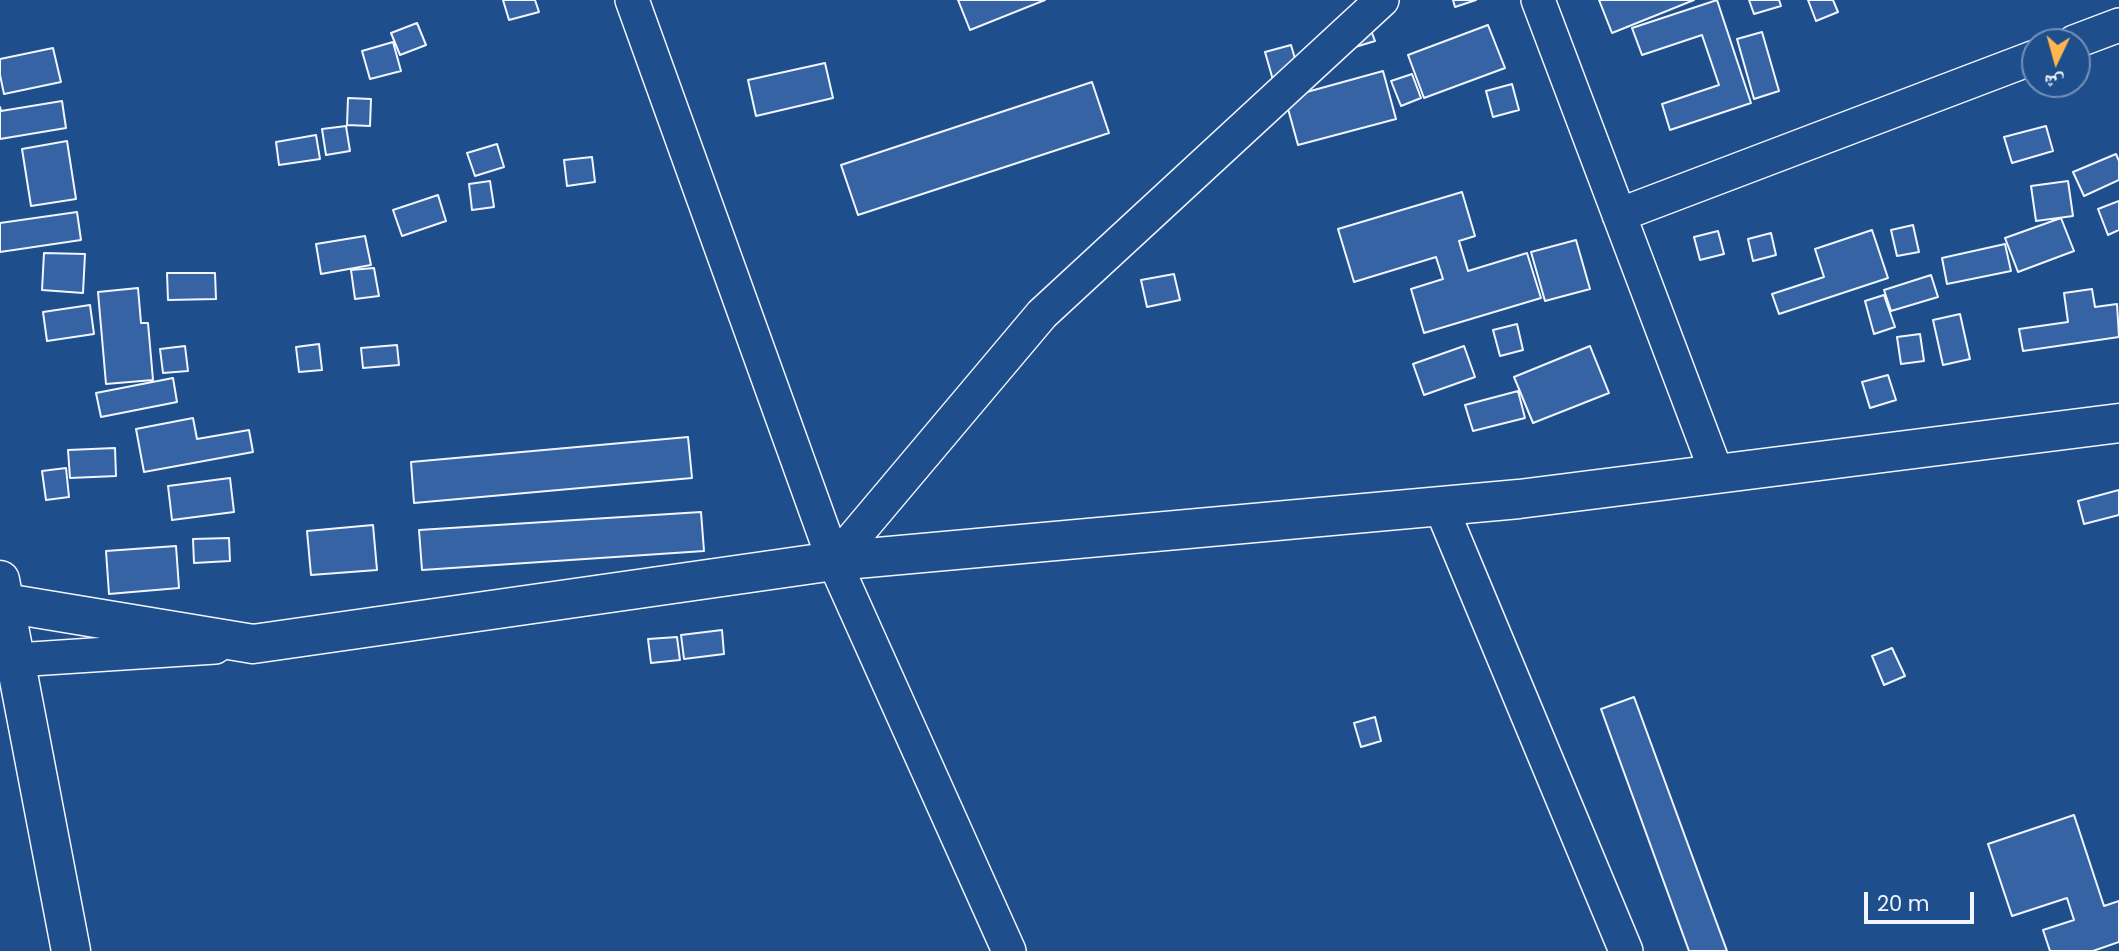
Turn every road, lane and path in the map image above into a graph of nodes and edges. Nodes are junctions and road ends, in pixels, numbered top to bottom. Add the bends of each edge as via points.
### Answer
1 (632, 0) edge
2 (1382, 0) edge
3 (1538, 0) edge
4 (2119, 25) edge
5 (2091, 36) edge
6 (2021, 62) edge
7 (1619, 215) junction
8 (2119, 423) edge
9 (1717, 474) junction
10 (1441, 506) junction
11 (834, 561) junction
12 (2, 593) edge
13 (253, 645) junction
14 (8, 661) edge
15 (71, 951) edge
16 (1009, 951) edge
17 (1626, 951) edge

1 - 11 street
2 - 11 street via 1042,314
3 - 7 street
4 - 5 street
6 - 7 street
7 - 9 street
8 - 9 street
9 - 10 street
10 - 11 street
10 - 17 street
11 - 13 street
11 - 16 street
12 - 13 street
12 - 14 street
13 - 14 street
14 - 15 street

